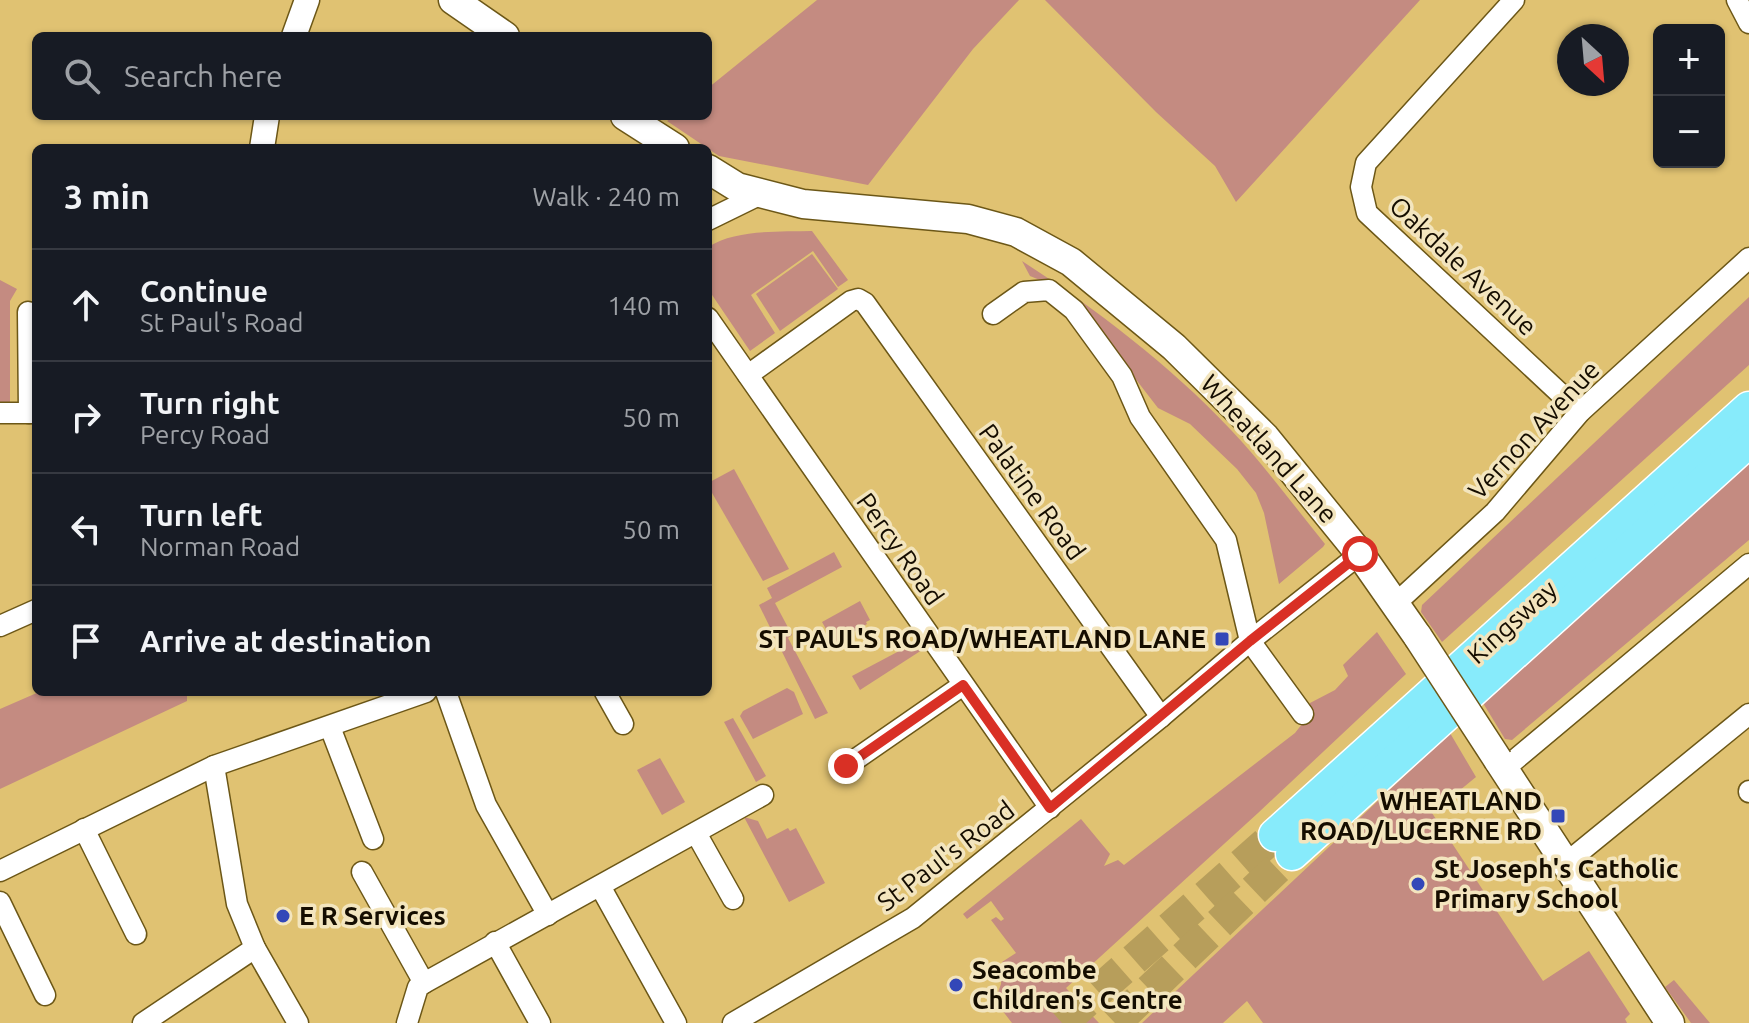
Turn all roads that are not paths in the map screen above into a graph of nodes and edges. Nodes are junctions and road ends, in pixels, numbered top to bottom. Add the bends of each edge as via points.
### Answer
1 (307, 0) edge
2 (453, 0) edge
3 (1514, 0) edge
4 (1737, 0) edge
5 (1749, 23) edge
6 (295, 32) edge
7 (499, 32) edge
8 (266, 120) edge
9 (631, 120) edge
10 (263, 144) edge
11 (669, 144) edge
12 (712, 171) edge
13 (761, 194) junction
14 (712, 218) edge
15 (1749, 258) edge
16 (28, 312) dead end
17 (993, 314) dead end
18 (712, 324) edge
19 (748, 375) junction
20 (1749, 408) edge
21 (1580, 412) junction
22 (0, 413) edge
23 (32, 413) edge
24 (1749, 441) edge
25 (1360, 554) junction
26 (1749, 564) edge
27 (1394, 605) junction
28 (32, 612) edge
29 (0, 626) edge
30 (1250, 641) junction
31 (963, 685) junction
32 (415, 696) edge
33 (447, 696) edge
34 (607, 696) edge
35 (1303, 714) dead end
36 (1749, 714) edge
37 (1161, 717) junction
38 (623, 724) dead end
39 (330, 727) junction
40 (1501, 765) junction
41 (214, 766) junction
42 (846, 766) dead end
43 (763, 795) dead end
44 (1050, 808) junction
45 (84, 829) junction
46 (696, 833) junction
47 (373, 839) dead end
48 (1565, 864) junction
49 (0, 871) edge
50 (362, 872) dead end
51 (600, 886) junction
52 (733, 899) dead end
53 (0, 902) edge
54 (548, 915) junction
55 (136, 934) dead end
56 (495, 942) junction
57 (255, 948) junction
58 (424, 983) junction
59 (45, 995) dead end
60 (143, 1023) edge
61 (298, 1023) edge
62 (407, 1023) edge
63 (540, 1023) edge
64 (676, 1023) edge
65 (733, 1023) edge
66 (1670, 1023) edge

1 - 6 street
2 - 7 main road
3 - 21 street, Oakdale Avenue via 1366,163 1361,187 1367,213
4 - 5 street
8 - 10 street
9 - 11 main road
12 - 13 main road, Wheatland Lane
13 - 14 street
13 - 25 main road, Wheatland Lane via 803,204 968,219 1016,232 1071,262 1174,347 1265,437
15 - 21 street, Vernon Avenue
16 - 23 street
17 - 30 street via 1024,292 1049,290 1074,310 1226,540
18 - 19 street, Percy Road
19 - 31 street, Percy Road
19 - 37 street, Palatine Road via 851,301 865,303
20 - 24 highway, Kingsway via 1284,845
21 - 27 street, Vernon Avenue via 1495,512
22 - 23 street
25 - 27 main road, Wheatland Lane
25 - 30 street, St Paul's Road
26 - 40 street
27 - 40 main road, Wheatland Lane, bridge
28 - 29 street
30 - 35 street
30 - 37 street, St Paul's Road
31 - 42 street
31 - 44 street, Percy Road
32 - 39 street
33 - 54 street via 486,805
34 - 38 street
36 - 48 street
37 - 44 street, St Paul's Road
39 - 41 street
39 - 47 street
40 - 48 main road, Wheatland Lane
41 - 45 street
41 - 57 street via 237,904
43 - 46 street
44 - 65 street, St Paul's Road via 913,918
45 - 49 street
45 - 55 street
46 - 51 street
46 - 52 street
48 - 66 main road, Wheatland Lane
50 - 58 street
51 - 54 street
51 - 64 street
53 - 59 street
54 - 56 street
56 - 58 street
56 - 63 street
57 - 60 street
57 - 61 street
58 - 62 street

